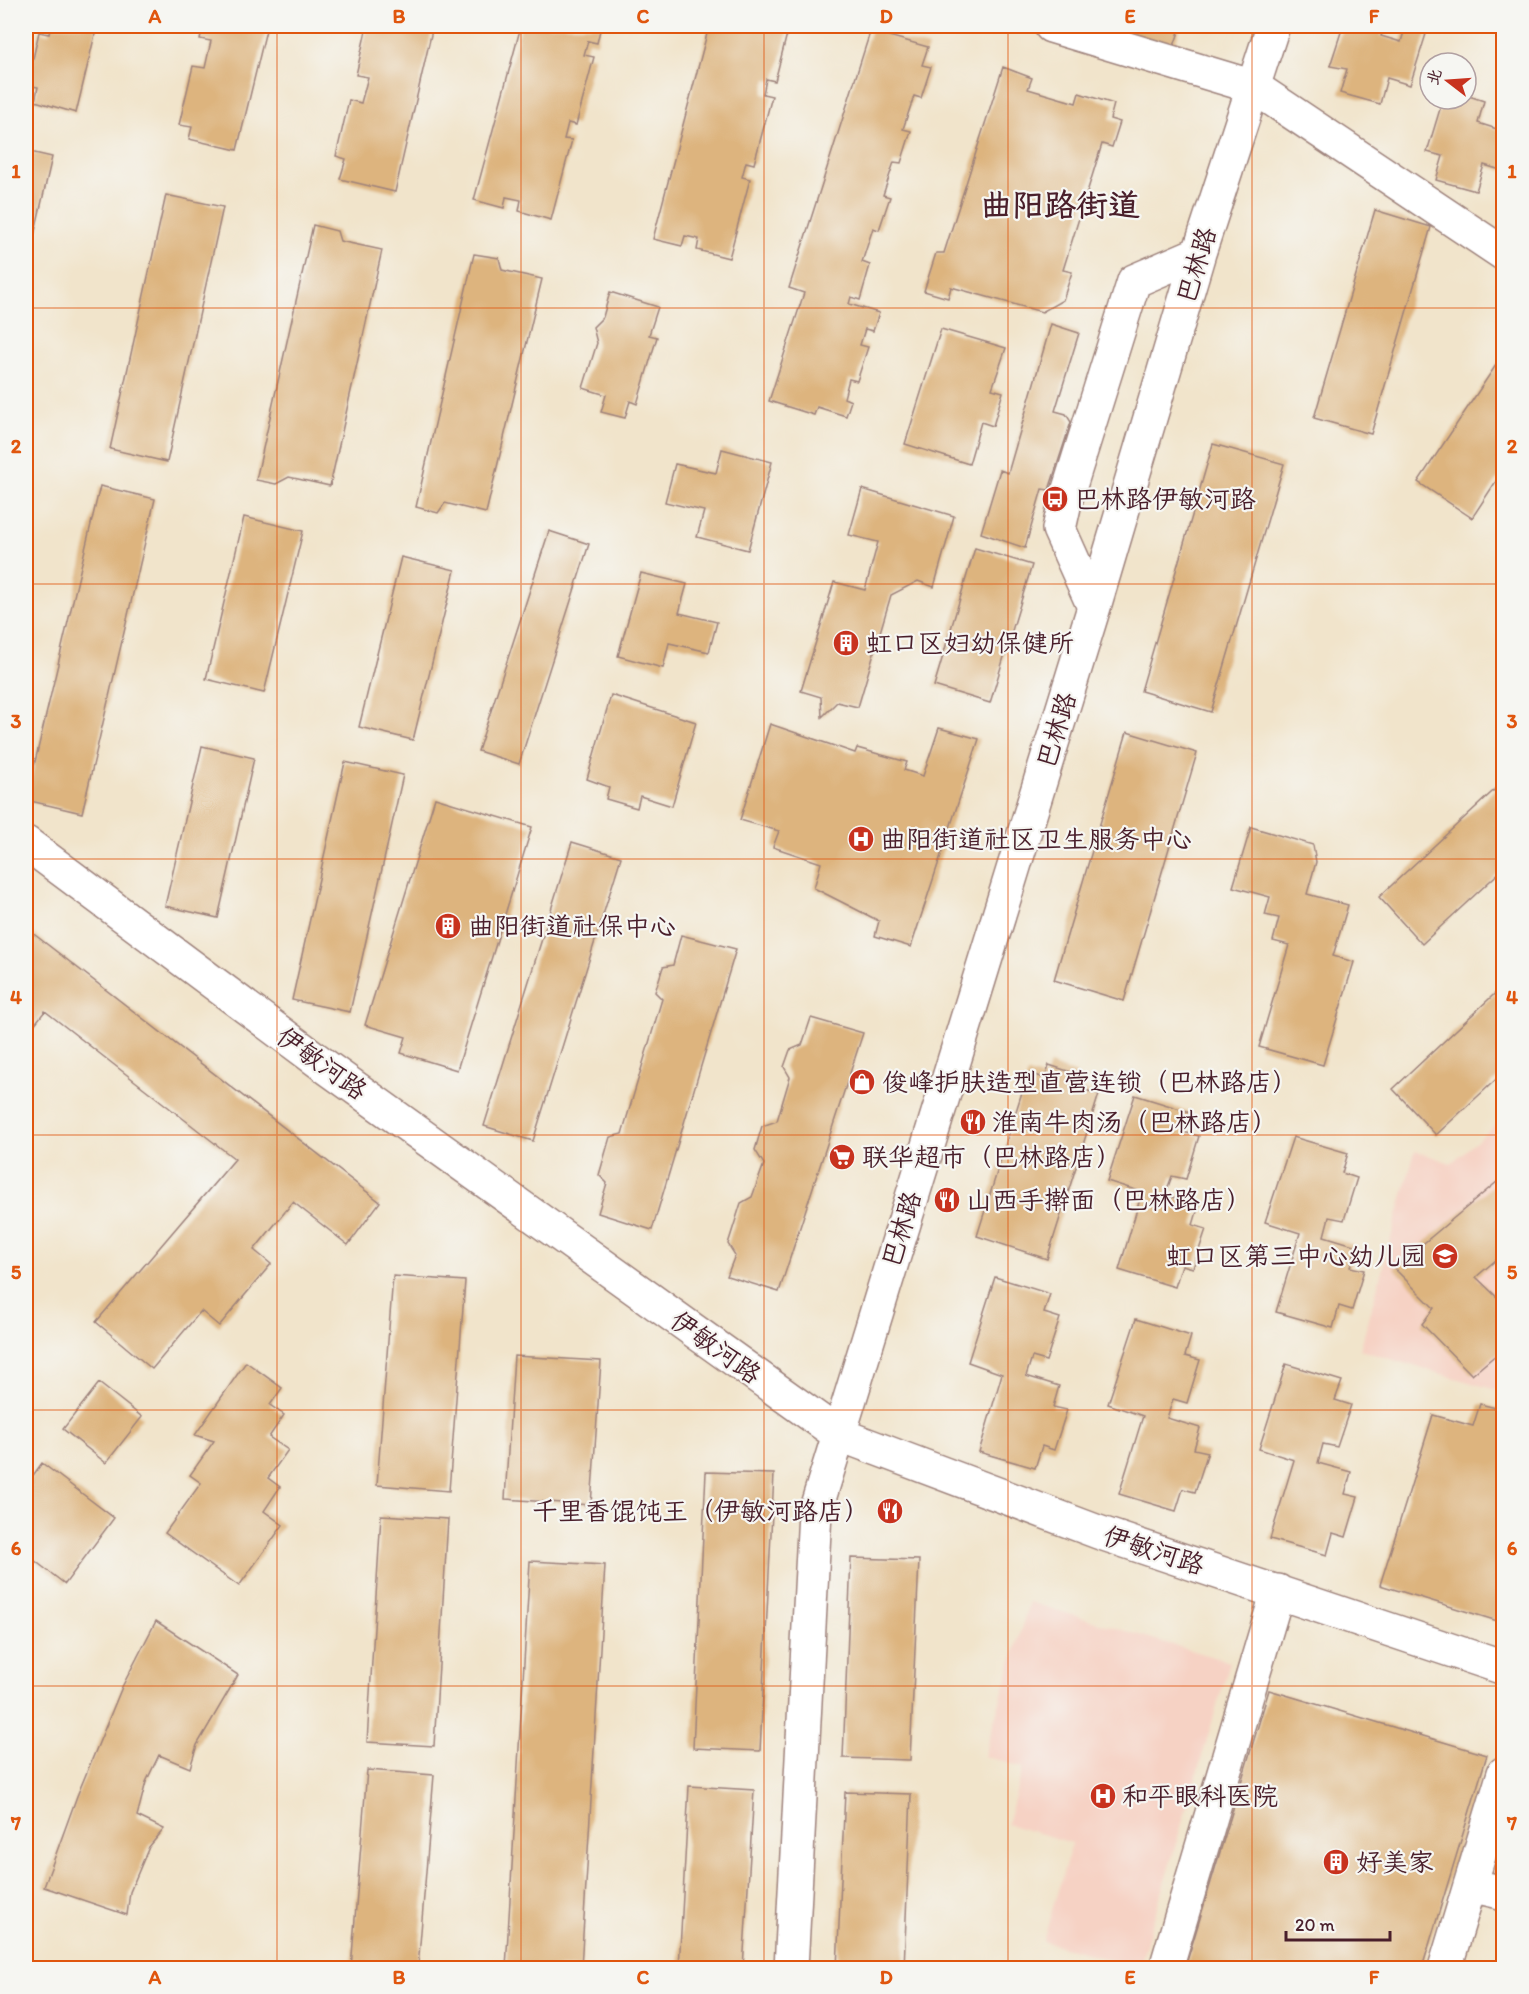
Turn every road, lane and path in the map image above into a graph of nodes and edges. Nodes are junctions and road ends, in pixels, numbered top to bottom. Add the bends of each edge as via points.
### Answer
1 (1051, 26) edge
2 (1273, 26) edge
3 (1254, 87) junction
4 (1199, 253) junction
5 (1503, 254) edge
6 (1094, 607) junction
7 (26, 843) edge
8 (838, 1434) junction
9 (1278, 1591) junction
10 (1503, 1668) edge
11 (1503, 1773) edge
12 (1470, 1884) junction
13 (1503, 1893) edge
14 (791, 1968) edge
15 (1166, 1968) edge
16 (1445, 1968) edge

1 - 3 street
2 - 3 street, 巴林路
3 - 4 street, 巴林路
3 - 5 street
4 - 6 street, 巴林路
4 - 6 street via 1134,281 1065,502 1059,530
6 - 8 street, 巴林路
7 - 8 street, 伊敏河路 via 329,1069
8 - 9 street, 伊敏河路 via 1098,1532
8 - 14 street, 巴林路 via 815,1512
9 - 10 street, 伊敏河路
9 - 15 street
11 - 12 street
12 - 13 street
12 - 16 street

